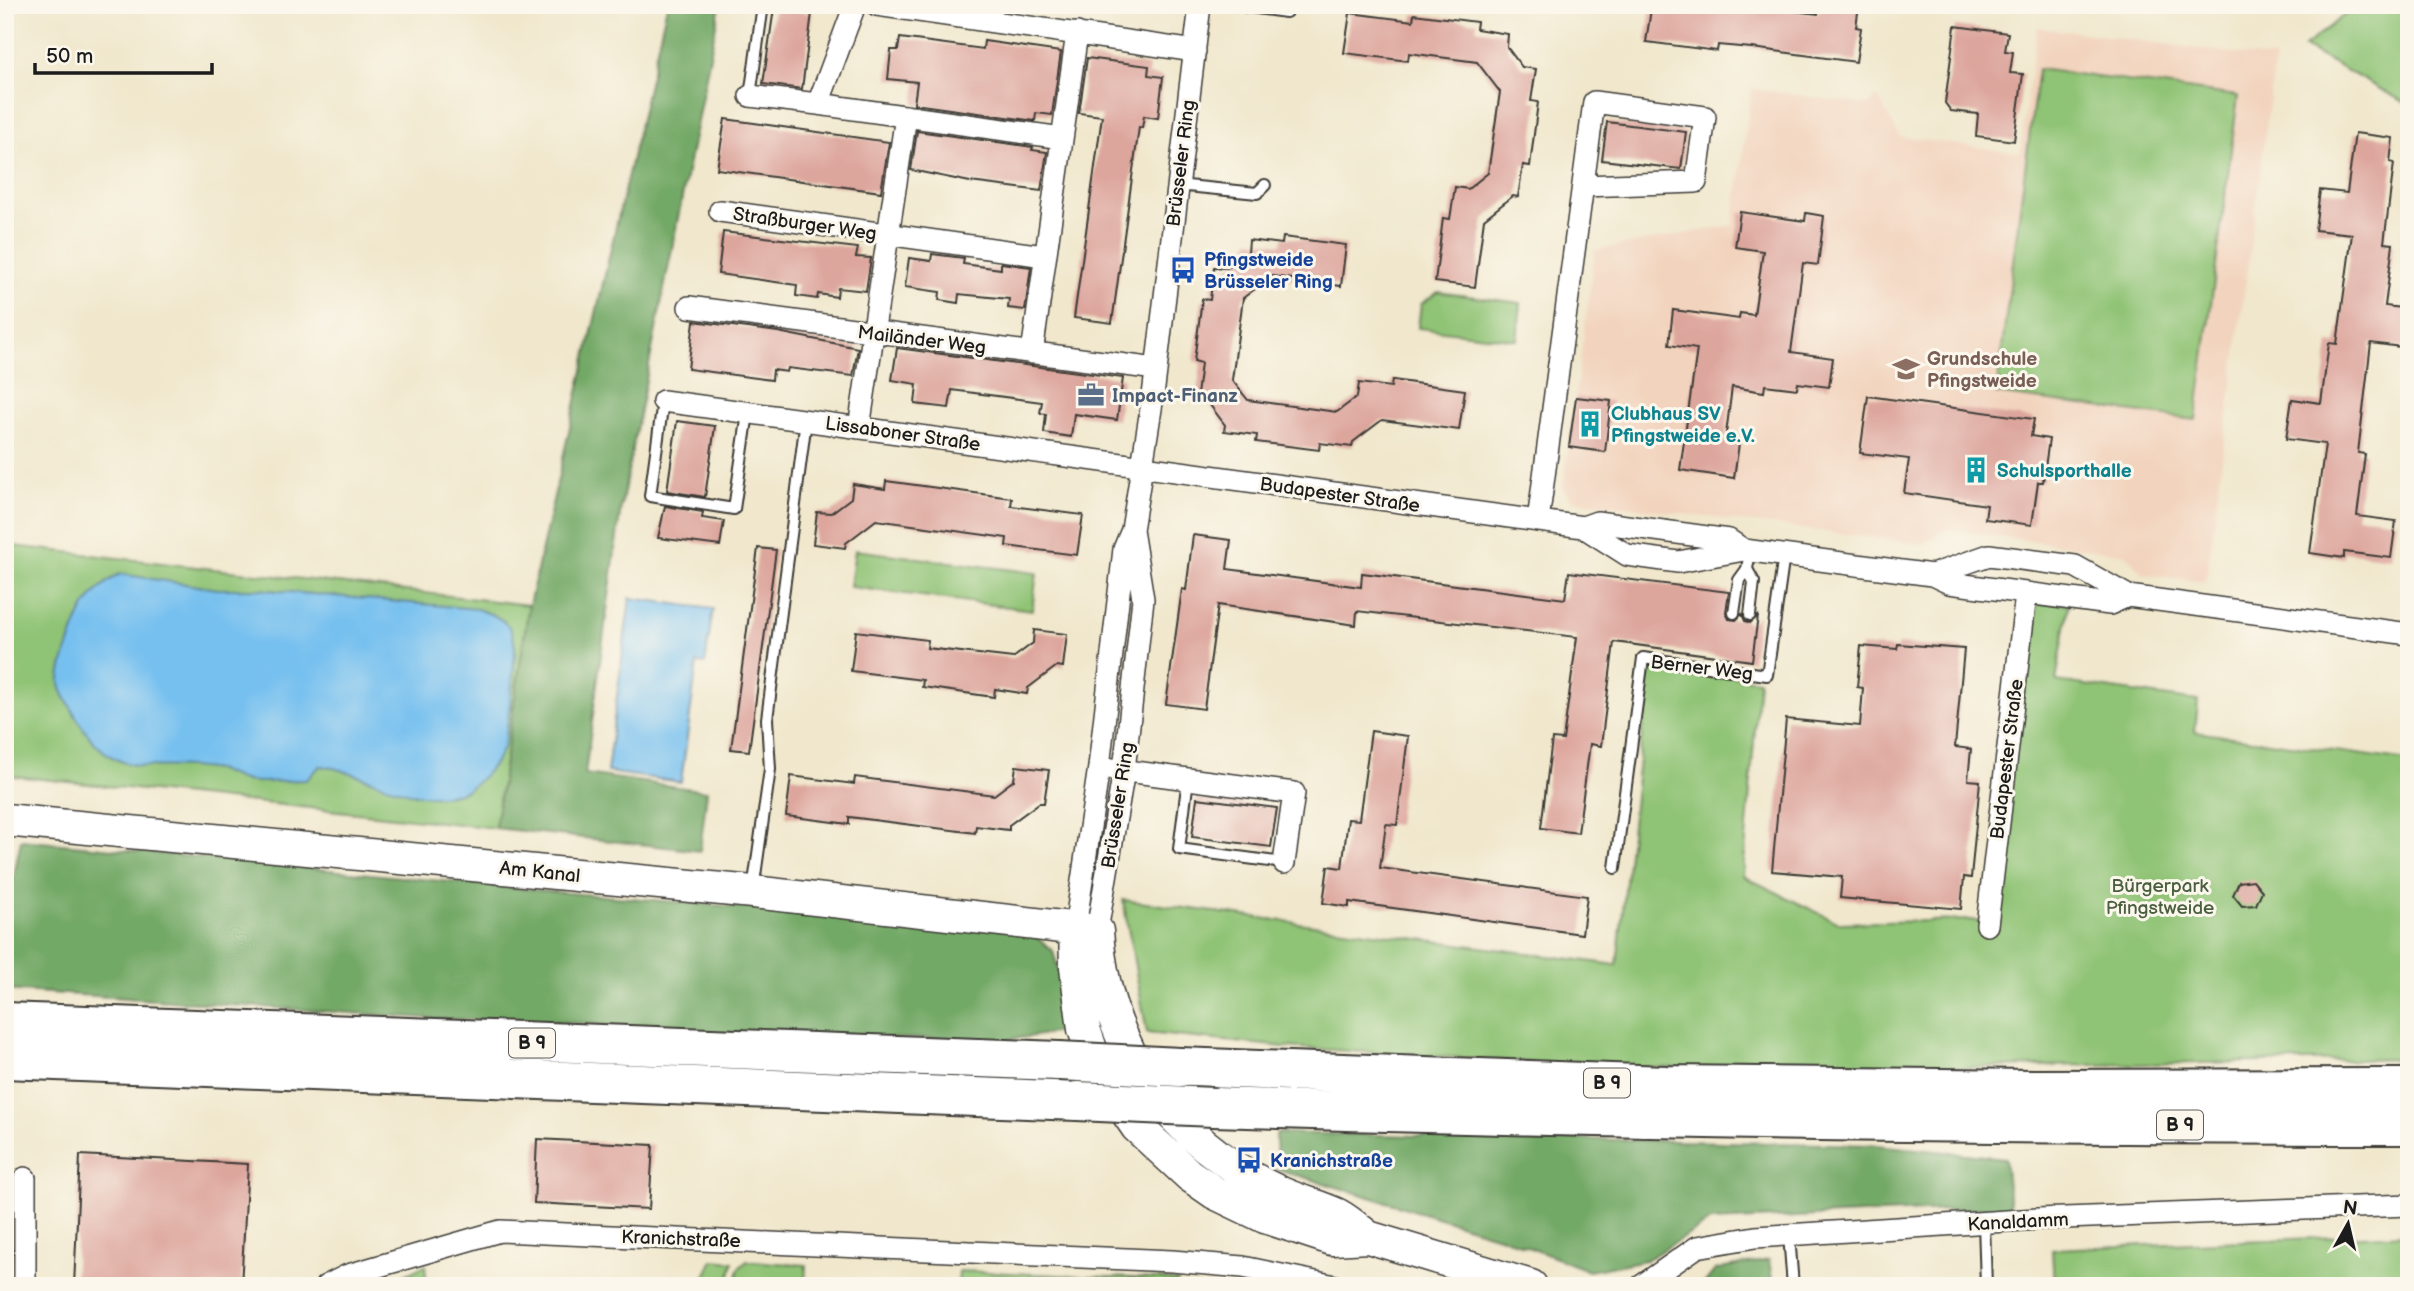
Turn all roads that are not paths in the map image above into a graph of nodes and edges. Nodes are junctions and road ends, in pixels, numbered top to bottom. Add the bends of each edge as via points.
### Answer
1 (763, 5) edge
2 (855, 5) edge
3 (877, 5) edge
4 (1200, 5) edge
5 (1235, 5) edge
6 (906, 7) edge
7 (1286, 12) dead end
8 (1011, 14) edge
9 (1077, 33) junction
10 (1195, 51) junction
11 (750, 96) joint
12 (818, 104) junction
13 (905, 116) junction
14 (1062, 138) junction
15 (1177, 185) junction
16 (1265, 185) dead end
17 (1583, 186) junction
18 (720, 211) dead end
19 (890, 236) junction
20 (1044, 256) junction
21 (689, 307) dead end
22 (872, 334) junction
23 (1032, 353) junction
24 (1156, 369) junction
25 (663, 401) joint
26 (748, 413) junction
27 (806, 421) junction
28 (859, 428) junction
29 (1142, 466) junction
30 (1538, 521) junction
31 (1583, 527) junction
32 (1132, 530) junction
33 (1784, 555) junction
34 (1747, 556) junction
35 (1932, 575) junction
36 (2026, 594) junction
37 (2128, 597) junction
38 (1734, 613) dead end
39 (1750, 615) dead end
40 (2409, 634) edge
41 (1099, 767) junction
42 (1124, 770) junction
43 (1188, 779) junction
44 (5, 820) edge
45 (1284, 863) joint
46 (1615, 868) dead end
47 (753, 892) junction
48 (1987, 925) dead end
49 (1086, 930) junction
50 (5, 1022) edge
51 (5, 1059) edge
52 (1088, 1086) junction
53 (2409, 1088) edge
54 (2409, 1125) edge
55 (25, 1178) dead end
56 (2409, 1205) edge
57 (1983, 1222) junction
58 (1789, 1235) junction
59 (1368, 1237) junction
60 (25, 1286) edge
61 (326, 1286) edge
62 (1335, 1286) edge
63 (1531, 1286) edge
64 (1640, 1286) edge
65 (1793, 1286) edge
66 (1986, 1286) edge

1 - 11 lane
2 - 12 street
3 - 6 street
4 - 10 street, Brüsseler Ring
5 - 7 lane
6 - 8 street
8 - 9 street
9 - 10 street
9 - 14 street
10 - 15 street, Brüsseler Ring
11 - 12 street
12 - 13 street
13 - 14 street
13 - 19 street, Straßburger Weg
14 - 20 street
15 - 16 lane via 1257,193
15 - 24 street, Brüsseler Ring
17 - 17 street via 1696,182 1705,117 1594,102
17 - 30 street
18 - 19 street, Straßburger Weg
19 - 20 street, Straßburger Weg
19 - 22 street, Straßburger Weg
20 - 23 street
21 - 22 street, Mailänder Weg
22 - 23 street, Mailänder Weg
22 - 28 street, Straßburger Weg
23 - 24 street, Mailänder Weg
24 - 29 street, Brüsseler Ring
25 - 26 street, Lissaboner Straße
25 - 26 lane via 650,496 734,509
26 - 27 street, Lissaboner Straße
27 - 28 street, Lissaboner Straße
27 - 47 lane via 767,719 769,769
28 - 29 street, Lissaboner Straße
29 - 30 street, Budapester Straße
29 - 32 street, Brüsseler Ring
30 - 31 street, Budapester Straße
31 - 34 street, Budapester Straße via 1597,522 1729,540
31 - 34 street, Budapester Straße via 1627,555 1678,562
32 - 41 street, Brüsseler Ring via 1124,550
32 - 42 street, Brüsseler Ring via 1143,599
33 - 34 street, Budapester Straße
33 - 35 street, Budapester Straße
33 - 46 lane, Berner Weg via 1767,675 1643,658
34 - 38 lane
34 - 39 lane via 1754,582
35 - 36 street, Budapester Straße via 1949,583
35 - 37 street, Budapester Straße via 1989,555 2075,566
36 - 37 street, Budapester Straße via 2110,604
36 - 48 street, Budapester Straße
37 - 40 street, Budapester Straße
41 - 42 street
41 - 49 street, Brüsseler Ring
42 - 43 street
42 - 49 street, Brüsseler Ring
43 - 45 lane via 1179,849
43 - 45 street via 1294,793
44 - 47 street, Am Kanal
47 - 49 street, Am Kanal
49 - 52 street, Brüsseler Ring via 1083,1018
49 - 59 street, Brüsseler Ring via 1116,1027 1139,1074 1186,1128 1230,1163 1278,1192 1340,1216
50 - 53 highway, B 9, bridge via 1666,1085 2035,1090
51 - 52 highway, B 9
52 - 54 highway, B 9, bridge via 1214,1107 1705,1122
52 - 59 street, Brüsseler Ring via 1215,1194 1265,1217 1332,1239
55 - 60 street
56 - 57 street, Kanaldamm
57 - 58 street, Kanaldamm
57 - 66 lane
58 - 64 street, Kanaldamm via 1696,1247
58 - 65 lane
59 - 63 street
61 - 62 street, Kranichstraße via 348,1275 500,1231 1172,1261 1242,1267

